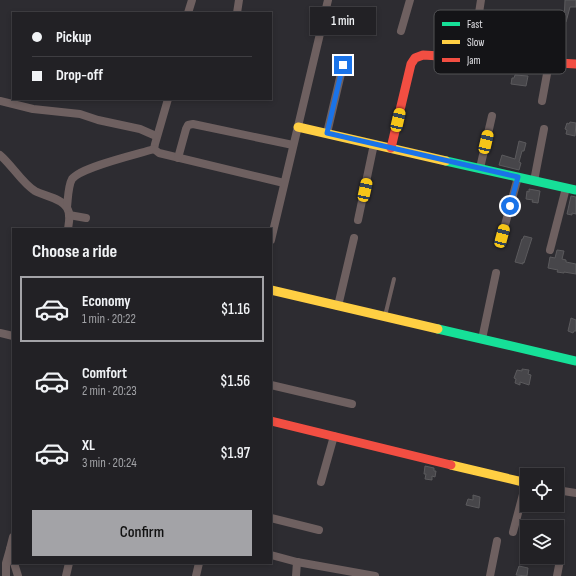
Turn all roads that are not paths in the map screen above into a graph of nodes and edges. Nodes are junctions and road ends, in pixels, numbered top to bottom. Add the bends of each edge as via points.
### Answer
1 (192, 0) edge
2 (239, 0) edge
3 (328, 0) edge
4 (410, 0) edge
5 (481, 0) edge
6 (479, 10) edge
7 (188, 12) edge
8 (237, 12) edge
9 (401, 31) dead end
10 (434, 56) edge
11 (566, 64) edge
12 (576, 64) edge
13 (343, 65) dead end
14 (547, 74) edge
15 (168, 100) edge
16 (0, 101) edge
17 (542, 101) dead end
18 (492, 116) dead end
19 (298, 126) junction
20 (544, 129) dead end
21 (327, 133) junction
22 (156, 136) junction
23 (374, 144) junction
24 (293, 145) junction
25 (391, 148) junction
26 (154, 149) junction
27 (0, 155) edge
28 (178, 158) junction
29 (480, 168) junction
30 (518, 177) junction
31 (534, 181) junction
32 (284, 183) junction
33 (566, 188) junction
34 (576, 190) edge
35 (68, 211) junction
36 (86, 218) dead end
37 (358, 220) dead end
38 (68, 228) edge
39 (272, 236) edge
40 (502, 236) dead end
41 (354, 238) dead end
42 (550, 250) dead end
43 (496, 273) dead end
44 (394, 279) dead end
45 (272, 290) edge
46 (338, 306) junction
47 (385, 316) junction
48 (0, 333) edge
49 (12, 336) edge
50 (482, 339) junction
51 (576, 361) edge
52 (272, 385) edge
53 (352, 404) dead end
54 (272, 424) edge
55 (334, 436) junction
56 (520, 481) edge
57 (321, 482) dead end
58 (564, 491) edge
59 (576, 494) edge
60 (520, 508) edge
61 (272, 518) edge
62 (319, 530) dead end
63 (513, 532) dead end
64 (12, 541) edge
65 (497, 541) dead end
66 (10, 549) junction
67 (272, 555) edge
68 (12, 558) edge
69 (298, 562) junction
70 (14, 564) edge
71 (69, 564) edge
72 (199, 564) edge
73 (559, 564) edge
74 (6, 576) edge
75 (18, 576) edge
76 (66, 576) edge
77 (196, 576) edge
78 (296, 576) edge
79 (375, 576) edge
80 (490, 576) edge
81 (557, 576) edge

1 - 7 street
2 - 8 street
3 - 19 street
4 - 9 street
5 - 6 street
10 - 25 street via 423,55 411,64
11 - 12 street
13 - 21 street
14 - 17 street
15 - 22 street
16 - 22 street via 33,109 80,114 140,129
18 - 29 street
19 - 21 street
19 - 24 street
20 - 31 street
21 - 23 street
22 - 26 street
23 - 25 street
23 - 37 street
24 - 28 street via 193,124 188,125 186,129
24 - 32 street
25 - 29 street
26 - 28 street
26 - 35 street via 106,162 75,176 71,181
27 - 35 street via 34,190 63,203
28 - 32 street
29 - 30 street
30 - 31 street
30 - 40 street
31 - 33 street
32 - 39 street
33 - 34 street
33 - 42 street
35 - 36 street
35 - 38 street
41 - 46 street
43 - 50 street
44 - 47 lane
45 - 46 street
46 - 47 street
47 - 50 street
48 - 49 street
50 - 51 street
52 - 53 street
54 - 55 street
55 - 56 street
55 - 57 street
58 - 59 street
60 - 63 street
61 - 62 street
64 - 66 street
65 - 80 street
66 - 68 street
66 - 74 street
67 - 69 street
69 - 78 street
69 - 79 street
70 - 75 street
71 - 76 street
72 - 77 street
73 - 81 street

